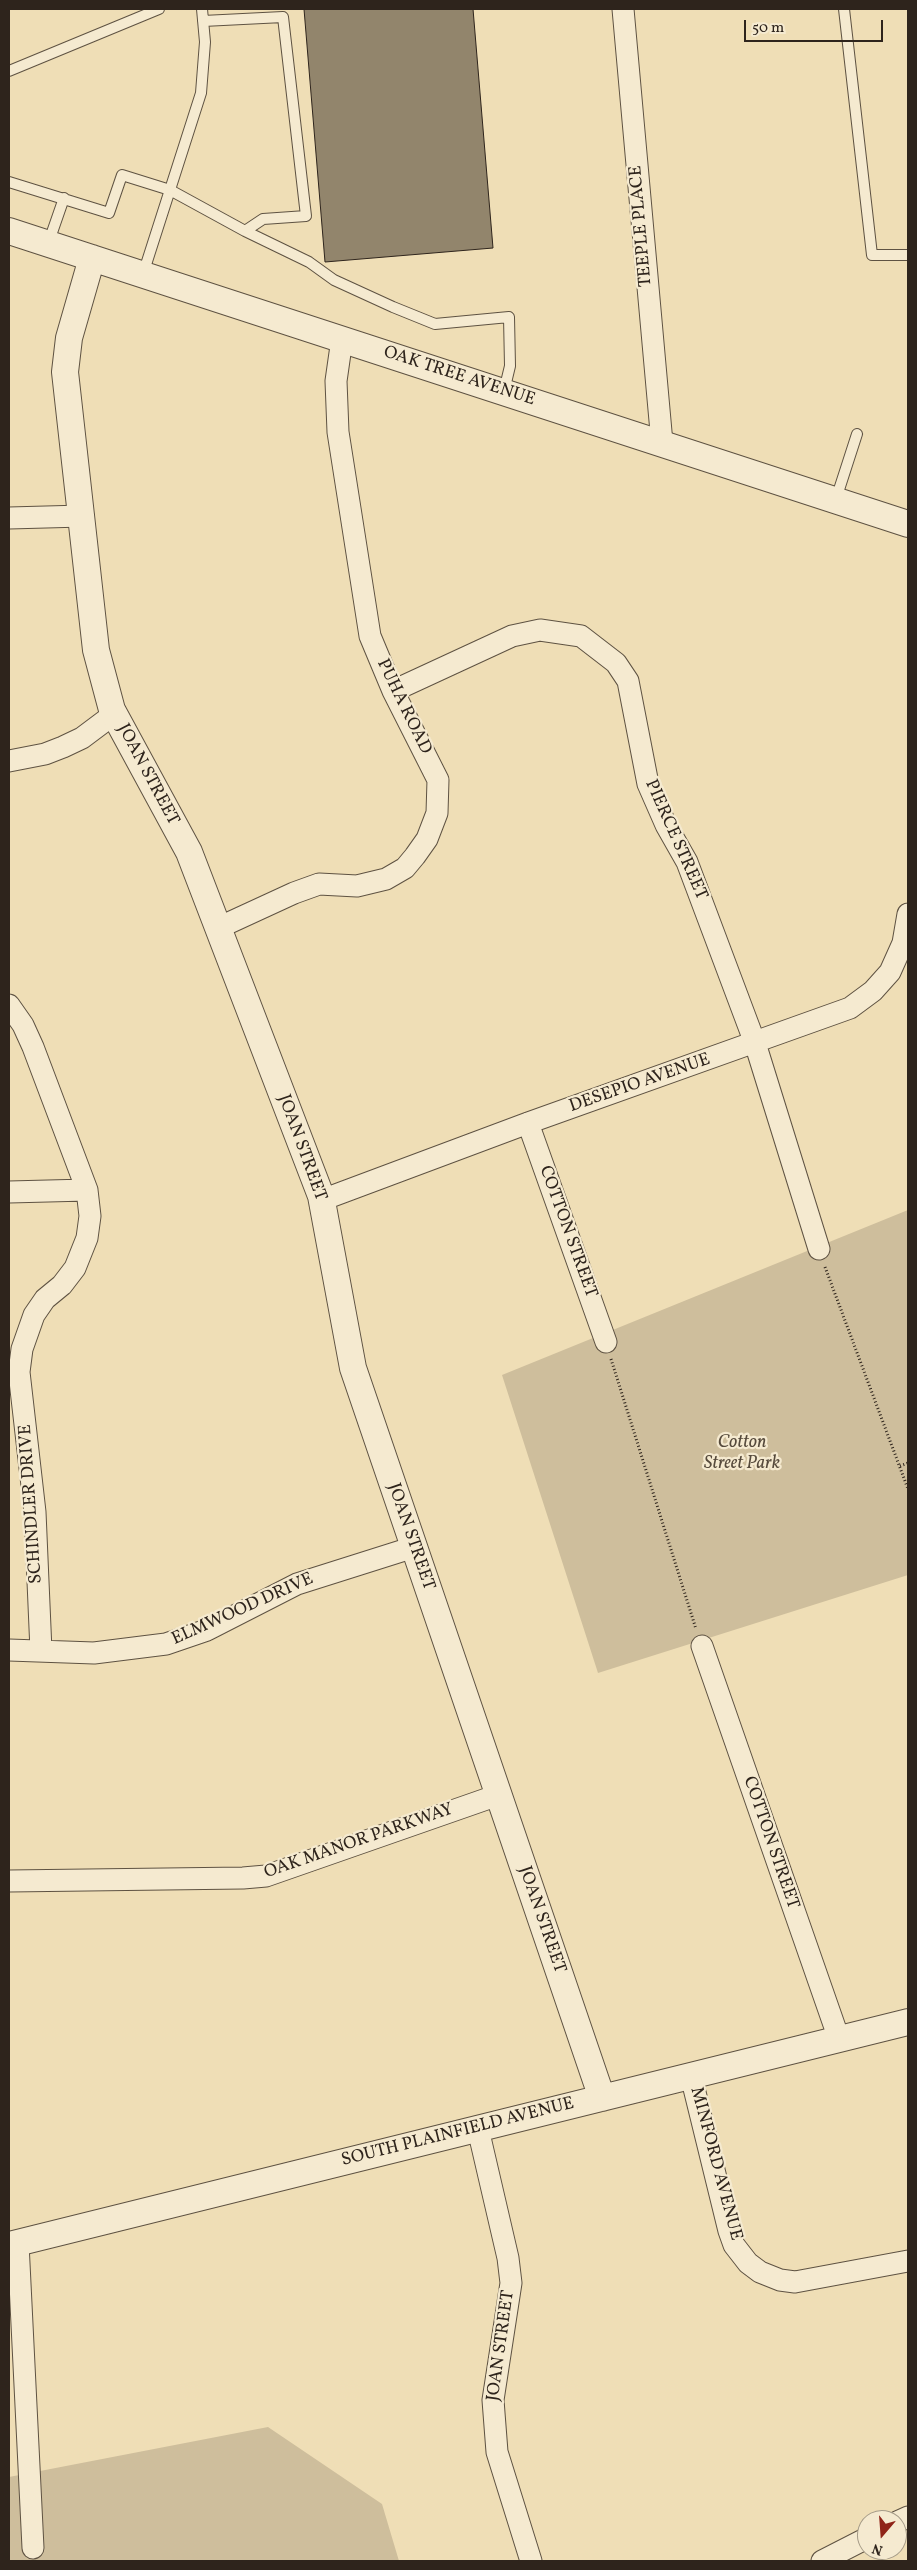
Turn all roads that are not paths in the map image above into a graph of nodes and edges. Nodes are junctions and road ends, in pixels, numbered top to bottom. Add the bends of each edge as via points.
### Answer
1 (159, 9) edge
2 (202, 9) edge
3 (622, 9) edge
4 (844, 9) edge
5 (203, 21) junction
6 (9, 71) edge
7 (9, 182) edge
8 (170, 190) junction
9 (64, 198) junction
10 (244, 231) junction
11 (9, 232) edge
12 (48, 245) junction
13 (908, 255) edge
14 (92, 258) junction
15 (143, 275) junction
16 (342, 339) junction
17 (504, 393) junction
18 (857, 434) dead end
19 (662, 443) junction
20 (836, 500) junction
21 (83, 516) junction
22 (9, 518) edge
23 (908, 524) edge
24 (393, 691) junction
25 (114, 714) junction
26 (9, 761) edge
27 (908, 914) edge
28 (218, 928) junction
29 (9, 1005) edge
30 (755, 1044) junction
31 (528, 1122) junction
32 (87, 1190) junction
33 (9, 1192) edge
34 (322, 1200) junction
35 (819, 1249) road end
36 (606, 1342) road end
37 (18, 1441) edge
38 (414, 1547) junction
39 (702, 1646) road end
40 (9, 1650) edge
41 (40, 1651) junction
42 (498, 1794) junction
43 (9, 1881) edge
44 (908, 2022) edge
45 (839, 2039) junction
46 (691, 2076) junction
47 (602, 2098) junction
48 (478, 2129) junction
49 (13, 2244) edge
50 (908, 2261) edge
51 (857, 2543) edge
52 (33, 2548) dead end
53 (531, 2561) edge
54 (822, 2561) edge

1 - 6 lane
2 - 5 lane
3 - 19 street, TEEPLE PLACE
4 - 13 lane via 872,255
5 - 8 lane via 201,93
5 - 10 lane via 283,17 306,216 263,219
7 - 9 lane
8 - 9 lane via 122,175 109,213
8 - 10 lane
8 - 15 lane
9 - 12 lane
10 - 17 lane via 308,262 334,280 435,324 509,317 510,366
11 - 12 street, OAK TREE AVENUE
12 - 14 street, OAK TREE AVENUE
14 - 15 street, OAK TREE AVENUE
14 - 21 street, JOAN STREET via 69,338 65,372
15 - 16 street, OAK TREE AVENUE
16 - 17 street, OAK TREE AVENUE
16 - 24 street, PUHA ROAD via 336,406 344,481 370,636
17 - 19 street, OAK TREE AVENUE
18 - 20 lane
19 - 20 street, OAK TREE AVENUE
20 - 23 street, OAK TREE AVENUE
21 - 22 street
21 - 25 street, JOAN STREET via 96,650
24 - 28 street, PUHA ROAD via 438,780 437,814 427,839 415,856 405,868 386,879 357,886 319,884
24 - 30 street, PIERCE STREET via 512,636 540,630 581,636 616,663 628,681 648,784 666,825 688,862
25 - 26 street via 64,747
25 - 28 street, JOAN STREET via 189,852
27 - 30 street, DESEPIO AVENUE via 903,943 890,972 873,991 850,1008
28 - 34 street, JOAN STREET
29 - 32 street, SCHINDLER DRIVE via 33,1047
30 - 31 street, DESEPIO AVENUE
30 - 35 street, PIERCE STREET
31 - 34 street, DESEPIO AVENUE
31 - 36 street, COTTON STREET
32 - 33 street
32 - 37 street, SCHINDLER DRIVE via 90,1216 84,1248 75,1268 45,1299 34,1316 22,1349
34 - 38 street, JOAN STREET via 353,1368
37 - 41 street, SCHINDLER DRIVE via 35,1512
38 - 41 street, ELMWOOD DRIVE via 297,1584 207,1630 166,1644 94,1652
38 - 42 street, JOAN STREET
39 - 45 street, COTTON STREET
40 - 41 street, ELMWOOD DRIVE
42 - 43 street, OAK MANOR PARKWAY via 266,1876
42 - 47 street, JOAN STREET
44 - 45 street, SOUTH PLAINFIELD AVENUE
45 - 46 street, SOUTH PLAINFIELD AVENUE
46 - 47 street, SOUTH PLAINFIELD AVENUE
46 - 50 street, MINFORD AVENUE via 729,2231 734,2245 748,2262 760,2272 795,2282
47 - 48 street, SOUTH PLAINFIELD AVENUE
48 - 49 street, SOUTH PLAINFIELD AVENUE
48 - 53 street, JOAN STREET via 511,2283 493,2400 497,2452
49 - 52 street
51 - 54 street

